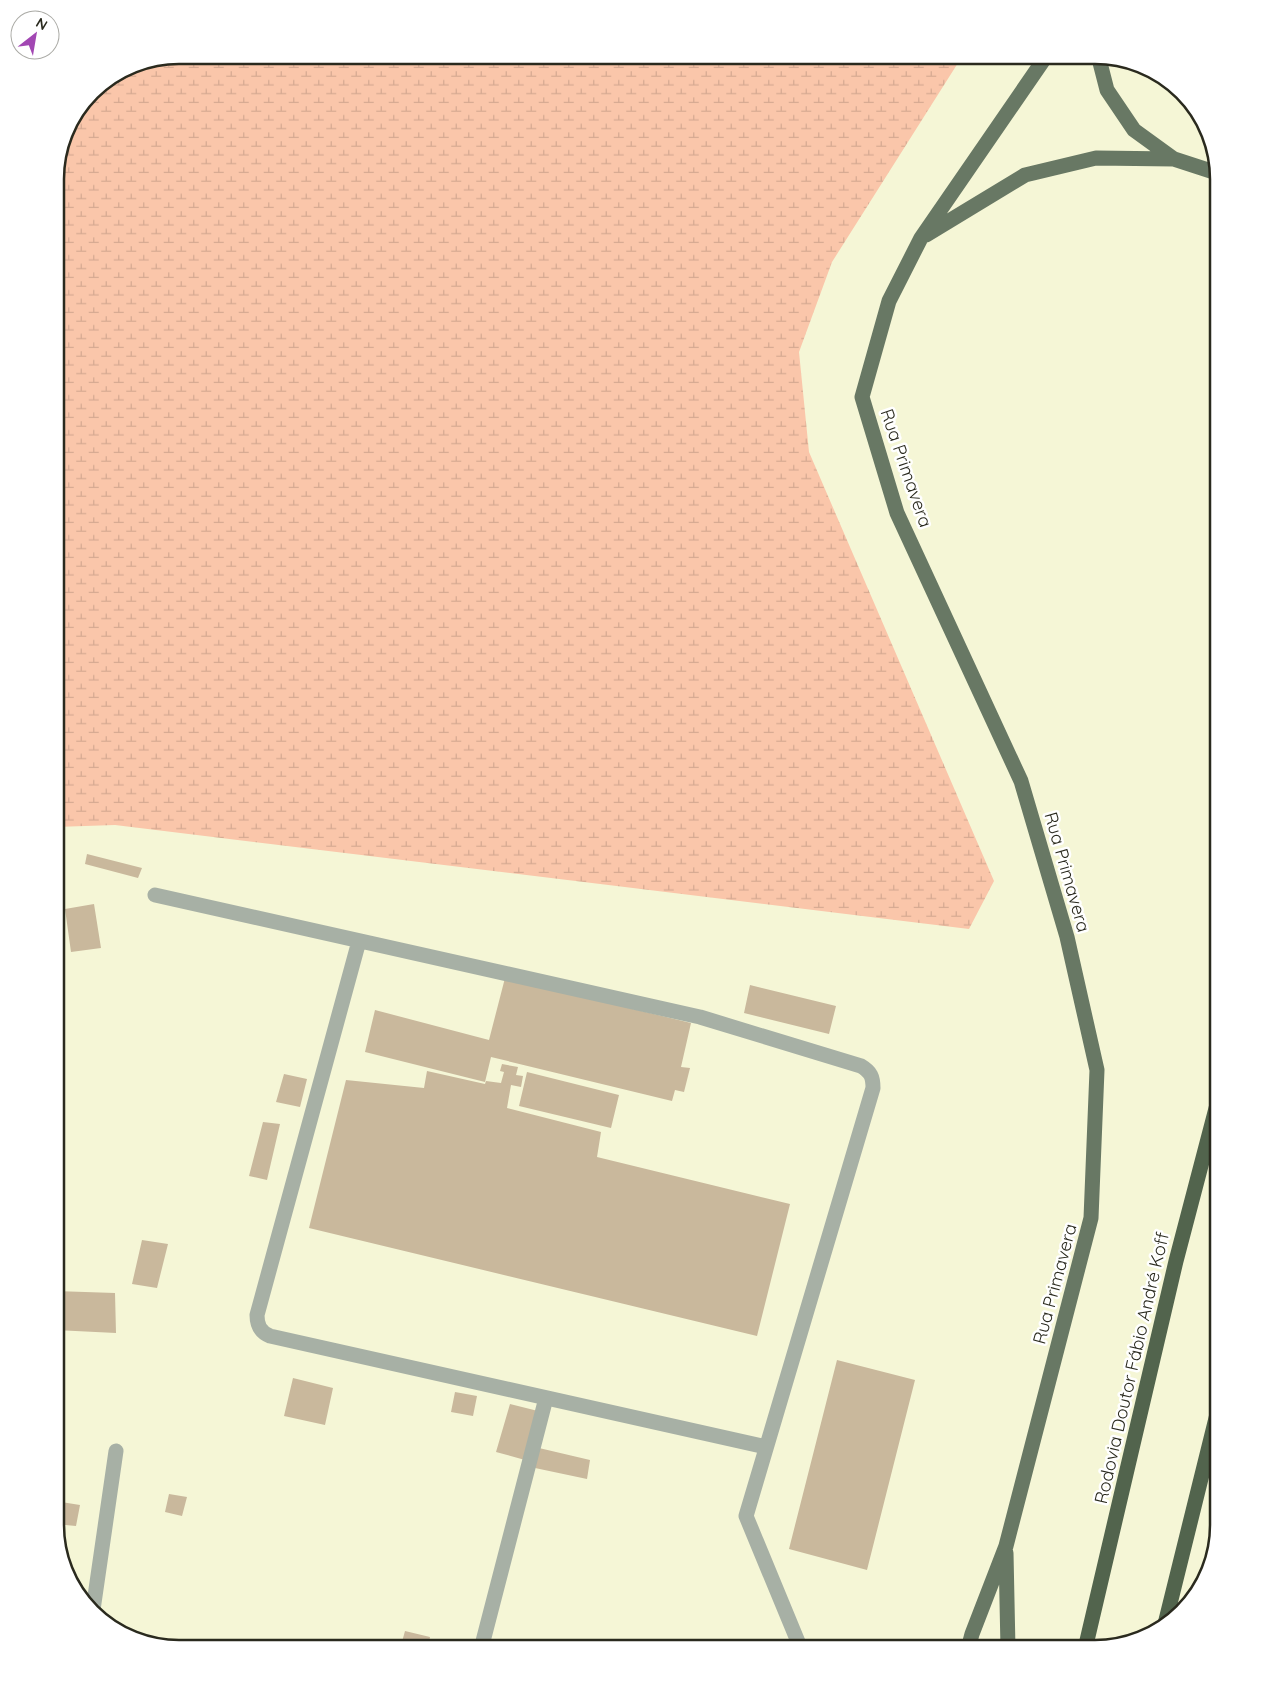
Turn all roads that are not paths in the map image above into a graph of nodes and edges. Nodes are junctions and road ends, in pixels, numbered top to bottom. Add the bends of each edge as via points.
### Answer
1 (1041, 64) edge
2 (1100, 64) edge
3 (1174, 159) junction
4 (1210, 170) edge
5 (921, 238) junction
6 (156, 895) dead end
7 (359, 941) junction
8 (1210, 1131) edge
9 (546, 1398) junction
10 (1210, 1442) edge
11 (766, 1447) junction
12 (116, 1451) dead end
13 (1006, 1546) junction
14 (94, 1603) edge
15 (1167, 1615) edge
16 (483, 1640) edge
17 (797, 1640) edge
18 (970, 1640) edge
19 (1008, 1640) edge
20 (1087, 1640) edge

1 - 5 main road, Rua Primavera
2 - 3 main road via 1107,90 1134,130
3 - 4 main road
3 - 5 main road via 1096,158 1025,175
5 - 13 main road, Rua Primavera via 889,301 862,397 897,512 1020,781 1067,937 1097,1070 1091,1218
6 - 7 lane
7 - 9 lane via 257,1322 270,1336
7 - 11 lane via 700,1017 869,1070 873,1088
8 - 20 highway, Rodovia Doutor Fábio André Koff via 1176,1260
9 - 11 lane
9 - 16 lane
10 - 15 highway
11 - 17 lane via 746,1516
12 - 14 lane
13 - 18 main road, Rua Primavera
13 - 19 main road, Rua Primavera

